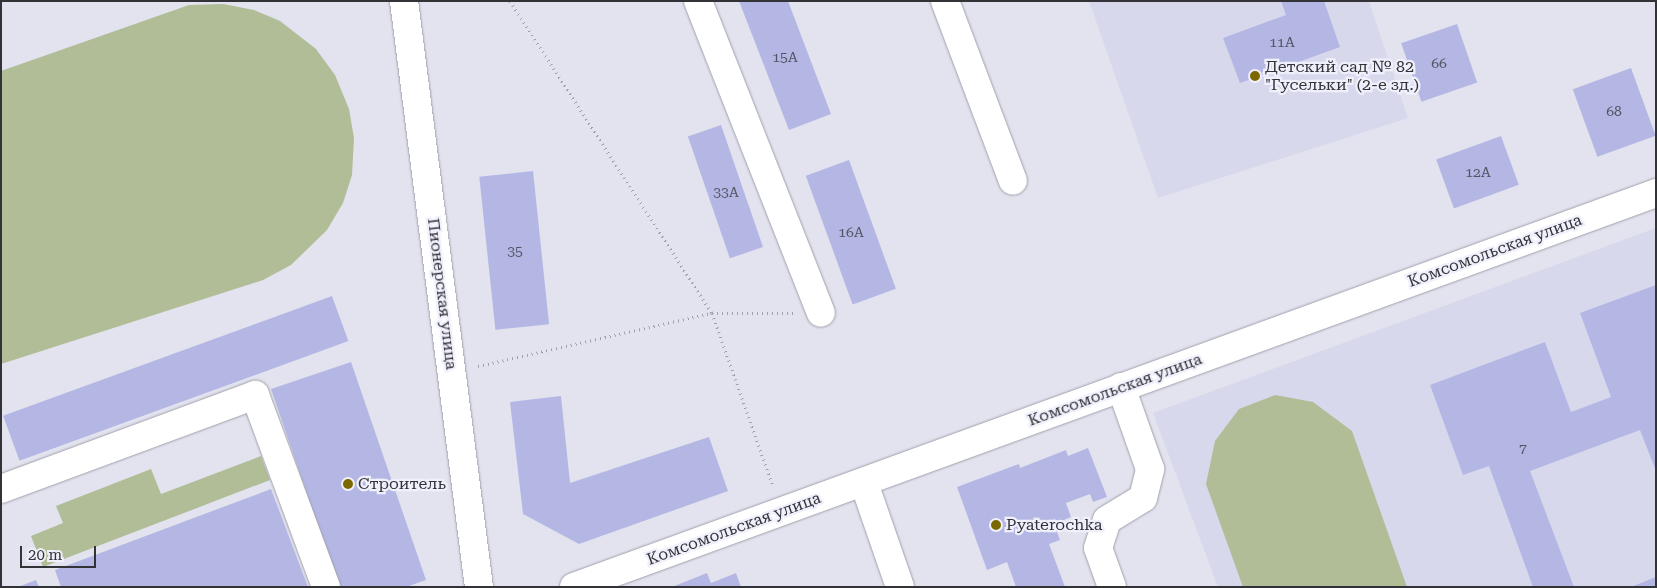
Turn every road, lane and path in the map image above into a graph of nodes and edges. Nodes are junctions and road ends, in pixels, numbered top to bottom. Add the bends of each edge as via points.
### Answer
1 (404, 1) edge
2 (510, 1) edge
3 (698, 1) edge
4 (945, 1) edge
5 (1014, 181) dead end
6 (1656, 193) edge
7 (712, 313) junction
8 (821, 313) joint
9 (452, 372) junction
10 (1121, 387) junction
11 (864, 482) junction
12 (1, 489) edge
13 (782, 511) junction
14 (326, 587) edge
15 (479, 587) edge
16 (574, 587) edge
17 (900, 587) edge
18 (1112, 587) edge

1 - 9 street, Пионерская улица
2 - 7 path
3 - 8 street
4 - 5 street
6 - 10 street, Комсомольская улица
7 - 8 path
7 - 9 path
7 - 13 path
9 - 15 street, Пионерская улица
10 - 11 street, Комсомольская улица
10 - 18 street via 1150,469 1143,498 1107,520 1098,548
11 - 13 street, Комсомольская улица
11 - 17 street
12 - 14 street via 255,395
13 - 16 street, Комсомольская улица

